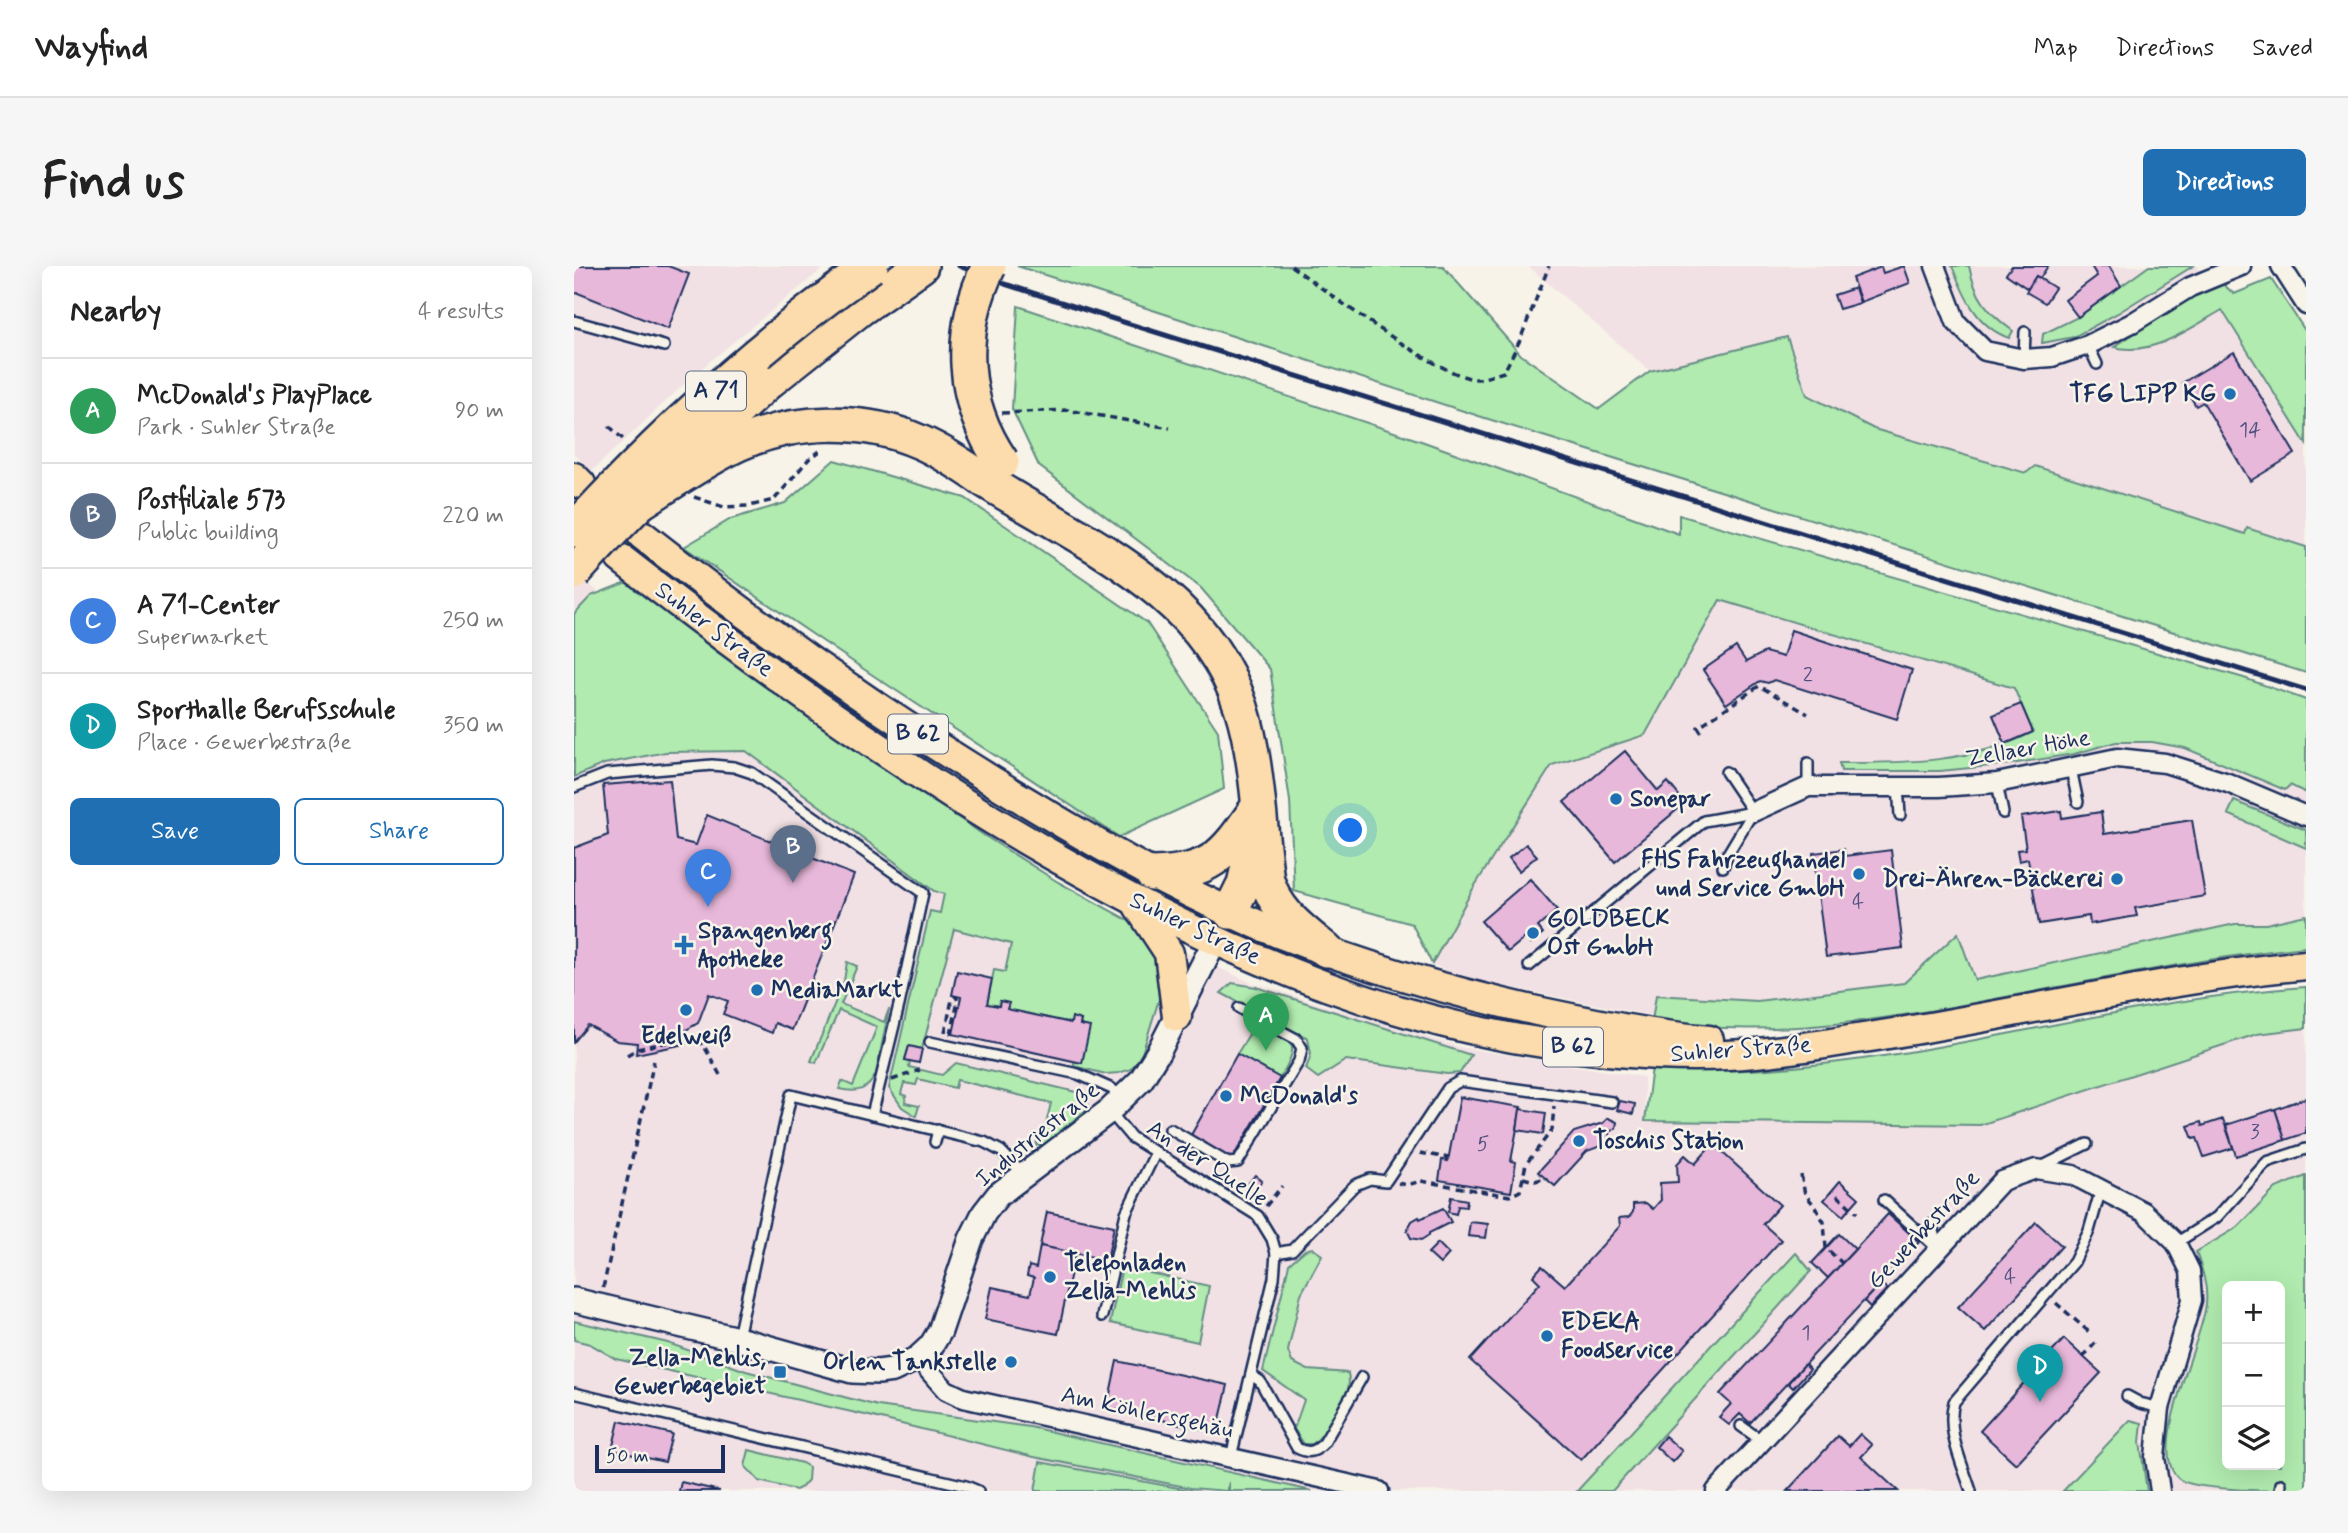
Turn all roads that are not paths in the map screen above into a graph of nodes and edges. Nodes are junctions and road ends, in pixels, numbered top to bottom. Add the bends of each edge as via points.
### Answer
1 (871, 266) edge
2 (921, 266) edge
3 (989, 266) edge
4 (1935, 266) edge
5 (2241, 266) edge
6 (2281, 266) edge
7 (2306, 305) edge
8 (574, 321) edge
9 (2025, 332) dead end
10 (2088, 345) junction
11 (664, 346) dead end
12 (2024, 359) junction
13 (2097, 364) dead end
14 (993, 471) junction
15 (639, 520) junction
16 (574, 530) edge
17 (620, 558) dead end
18 (574, 573) edge
19 (1808, 763) dead end
20 (2071, 769) junction
21 (1726, 772) dead end
22 (1997, 783) junction
23 (1898, 786) junction
24 (574, 787) edge
25 (1808, 788) junction
26 (2078, 802) dead end
27 (1257, 808) junction
28 (1753, 812) junction
29 (2003, 813) dead end
30 (1900, 816) dead end
31 (2306, 816) edge
32 (1723, 867) dead end
33 (1143, 888) junction
34 (1230, 912) junction
35 (1215, 941) junction
36 (1326, 950) junction
37 (2306, 964) edge
38 (1529, 966) dead end
39 (1239, 1009) dead end
40 (1177, 1017) junction
41 (1859, 1039) junction
42 (930, 1042) dead end
43 (1612, 1102) dead end
44 (1116, 1105) junction
45 (872, 1115) junction
46 (1170, 1129) dead end
47 (938, 1130) junction
48 (935, 1142) dead end
49 (2087, 1144) dead end
50 (2306, 1149) edge
51 (1156, 1152) junction
52 (2036, 1169) junction
53 (1024, 1175) junction
54 (1216, 1189) junction
55 (2101, 1189) junction
56 (1210, 1199) dead end
57 (1884, 1200) dead end
58 (1932, 1224) dead end
59 (2176, 1243) junction
60 (1939, 1250) junction
61 (1276, 1253) junction
62 (589, 1303) edge
63 (1102, 1316) dead end
64 (738, 1339) junction
65 (918, 1358) junction
66 (1251, 1375) junction
67 (1362, 1377) dead end
68 (574, 1393) edge
69 (2127, 1396) dead end
70 (2160, 1408) junction
71 (1741, 1426) dead end
72 (1762, 1441) junction
73 (1231, 1457) junction
74 (978, 1491) edge
75 (1379, 1491) edge
76 (1716, 1491) edge
77 (1970, 1491) edge
78 (2160, 1491) edge

1 - 16 highway, A 71, bridge via 744,366 664,438
2 - 15 highway, A 71, bridge via 767,383 701,443
3 - 14 highway, bridge via 971,316 967,364 976,412 992,448
4 - 12 street via 1962,336 1985,351
5 - 10 street via 2190,287
6 - 7 street
8 - 11 lane
9 - 12 lane
10 - 12 street via 2052,357
10 - 13 lane
14 - 15 highway, bridge via 872,428 822,424 771,432 739,444 703,463
14 - 27 highway via 1170,600 1202,633 1234,687 1254,767
15 - 18 highway, A 71, bridge via 612,530
15 - 33 main road, Suhler Straße / B 62 via 695,577
17 - 33 main road, Suhler Straße / B 62 via 789,686 1035,846
19 - 25 lane
20 - 22 street, Zellaer Höhe
20 - 26 lane
20 - 31 street, Zellaer Höhe via 2117,758 2165,763
21 - 28 lane
22 - 23 street, Zellaer Höhe
22 - 29 lane
23 - 25 street, Zellaer Höhe
23 - 30 lane
24 - 45 lane via 607,774 734,767 752,773 923,893
25 - 28 street, Zellaer Höhe
27 - 33 highway via 1234,842 1205,866
27 - 34 highway via 1250,865
27 - 36 highway via 1270,892 1283,914
28 - 32 lane
28 - 38 lane via 1704,821
33 - 34 main road, Suhler Straße / B 62
33 - 35 main road, Suhler Straße / B 62
33 - 40 main road via 1169,953
34 - 35 main road
34 - 36 main road, Suhler Straße / B 62
35 - 40 street, Industriestraße
35 - 41 main road, Suhler Straße / B 62 via 1388,1007 1567,1046 1664,1056 1727,1055
36 - 41 main road, Suhler Straße / B 62 via 1433,986 1650,1033 1740,1043
37 - 41 main road, Suhler Straße / B 62
39 - 46 lane via 1296,1039 1302,1048 1299,1061 1238,1162 1228,1163
40 - 44 street, Industriestraße via 1141,1080
42 - 44 lane, An der Quelle via 1078,1074 1112,1089
43 - 61 lane via 1460,1081 1448,1088 1386,1181 1355,1185 1292,1250
44 - 51 lane, An der Quelle via 1131,1137
44 - 53 street, Industriestraße
45 - 47 lane via 924,1122
45 - 64 lane via 791,1095
47 - 48 lane
47 - 53 lane via 984,1142 1001,1151
49 - 52 lane
50 - 59 lane via 2267,1162 2217,1217
51 - 54 lane, An der Quelle
51 - 63 lane via 1138,1193 1124,1211
52 - 55 street, Gewerbestraße via 2073,1175
52 - 60 street, Gewerbestraße via 2002,1181
53 - 65 street, Industriestraße via 984,1213 940,1331
54 - 56 lane
54 - 61 lane, An der Quelle via 1258,1216
55 - 59 street, Gewerbestraße via 2144,1212
55 - 77 lane via 2074,1262 1954,1402 1950,1416
57 - 60 lane
58 - 60 lane
59 - 70 street, Gewerbestraße via 2190,1271 2192,1300
60 - 72 street, Gewerbestraße
61 - 66 lane
62 - 64 street, Industriestraße
64 - 65 street, Industriestraße via 864,1373 893,1370
65 - 73 street, Am Köhlersgehäu via 946,1390 963,1398
66 - 67 lane via 1261,1381 1297,1448 1305,1452 1324,1443
66 - 73 lane
68 - 74 lane
69 - 70 lane
70 - 78 street, Gewerbestraße via 2155,1457
71 - 72 lane
72 - 76 street, Gewerbestraße
73 - 75 street, Am Köhlersgehäu

